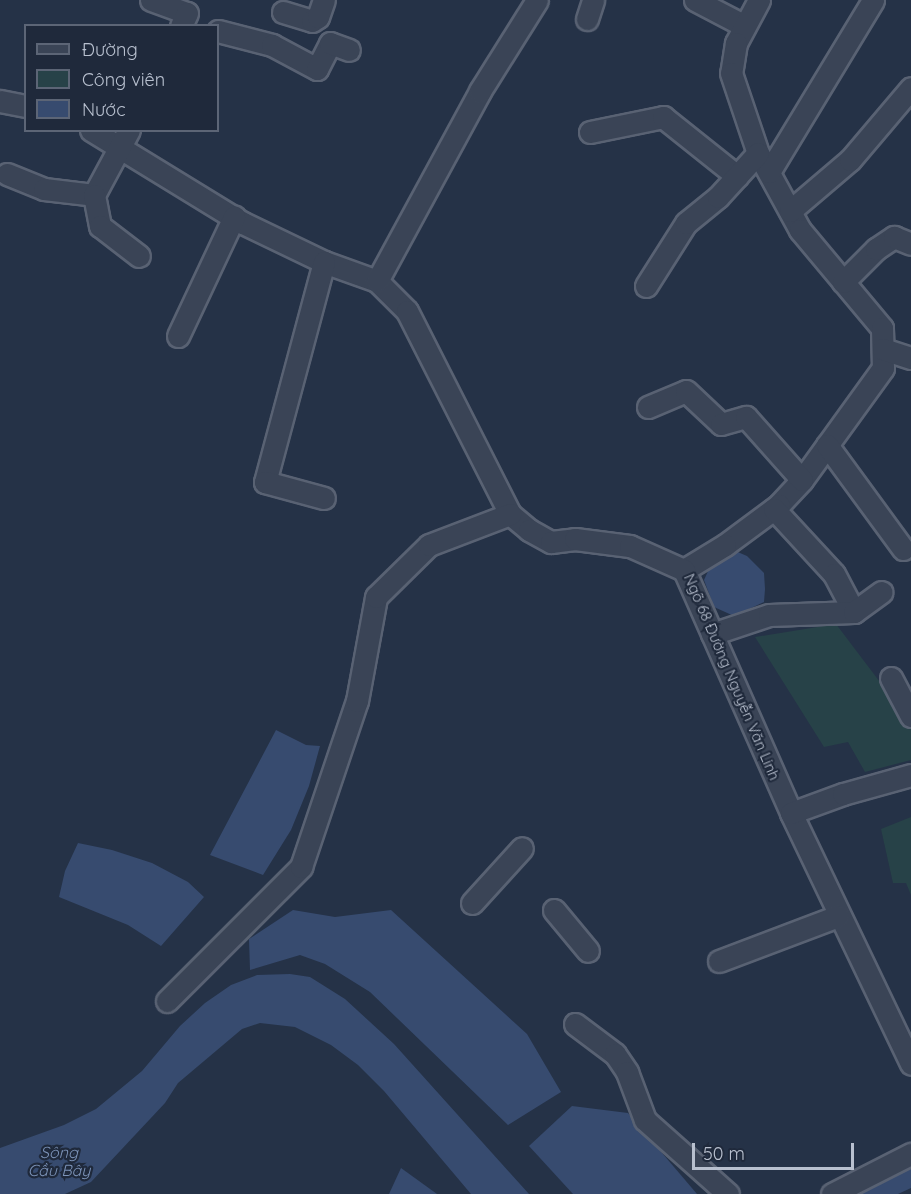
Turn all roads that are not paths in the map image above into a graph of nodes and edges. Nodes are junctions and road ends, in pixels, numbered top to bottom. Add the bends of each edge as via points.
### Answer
1 (151, 0) edge
2 (324, 0) edge
3 (537, 0) edge
4 (695, 0) edge
5 (759, 0) edge
6 (873, 0) edge
7 (285, 6) edge
8 (186, 24) edge
9 (745, 26) junction
10 (219, 32) edge
11 (272, 45) junction
12 (349, 50) dead end
13 (911, 88) edge
14 (0, 101) edge
15 (24, 106) edge
16 (98, 132) edge
17 (590, 132) dead end
18 (124, 140) edge
19 (758, 153) junction
20 (769, 172) junction
21 (7, 174) dead end
22 (737, 176) junction
23 (94, 195) junction
24 (790, 212) junction
25 (234, 217) junction
26 (911, 244) edge
27 (139, 256) dead end
28 (324, 261) junction
29 (377, 281) junction
30 (843, 282) junction
31 (646, 286) dead end
32 (178, 336) dead end
33 (883, 349) junction
34 (911, 358) edge
35 (648, 407) dead end
36 (827, 445) junction
37 (802, 480) junction
38 (324, 498) dead end
39 (774, 509) junction
40 (510, 514) junction
41 (903, 549) dead end
42 (684, 570) junction
43 (882, 592) dead end
44 (854, 612) junction
45 (712, 634) junction
46 (891, 678) dead end
47 (911, 716) edge
48 (911, 775) edge
49 (791, 813) junction
50 (522, 848) dead end
51 (472, 903) dead end
52 (554, 910) dead end
53 (838, 916) junction
54 (588, 951) dead end
55 (719, 961) dead end
56 (167, 1001) dead end
57 (575, 1024) dead end
58 (911, 1064) edge
59 (911, 1154) edge
60 (834, 1193) edge
61 (728, 1194) edge

1 - 8 street via 187,13
2 - 7 street via 318,18 312,21
3 - 29 street via 474,100
4 - 9 street
5 - 9 street, Ngõ 68 Đường Nguyễn Văn Linh
6 - 20 street
7 - 11 street
9 - 19 street, Ngõ 68 Đường Nguyễn Văn Linh via 736,43 731,73
10 - 11 street
11 - 12 street via 317,69 330,43
13 - 24 street via 850,160
14 - 15 street
16 - 18 street
17 - 22 street via 663,117
18 - 23 street
18 - 25 street
19 - 20 street, Ngõ 68 Đường Nguyễn Văn Linh
19 - 22 street
20 - 24 street, Ngõ 68 Đường Nguyễn Văn Linh
21 - 23 street via 45,189
22 - 31 street via 686,224
23 - 27 street via 100,226
24 - 30 street, Ngõ 68 Đường Nguyễn Văn Linh
25 - 28 street
25 - 32 street
26 - 30 street via 894,237
28 - 29 street
28 - 38 street via 265,482
29 - 40 street via 407,311
30 - 33 street, Ngõ 68 Đường Nguyễn Văn Linh via 882,328
33 - 34 street
33 - 36 street, Ngõ 68 Đường Nguyễn Văn Linh via 883,368
35 - 37 street via 686,391 721,424 746,417
36 - 37 street, Ngõ 68 Đường Nguyễn Văn Linh
36 - 41 street
37 - 39 street, Ngõ 68 Đường Nguyễn Văn Linh
39 - 42 street, Ngõ 68 Đường Nguyễn Văn Linh
39 - 44 street via 834,574
40 - 42 street via 551,542 575,539 630,546
40 - 56 street via 429,545 376,597 357,701 301,867
42 - 45 street, Ngõ 68 Đường Nguyễn Văn Linh
43 - 44 street
44 - 45 street via 769,615
45 - 49 street, Ngõ 68 Đường Nguyễn Văn Linh
46 - 47 street
48 - 49 street
49 - 53 street, Ngõ 68 Đường Nguyễn Văn Linh
50 - 51 street
52 - 54 street
53 - 55 street
53 - 58 street, Ngõ 68 Đường Nguyễn Văn Linh
57 - 61 street via 615,1054 627,1072 645,1120
59 - 60 street

